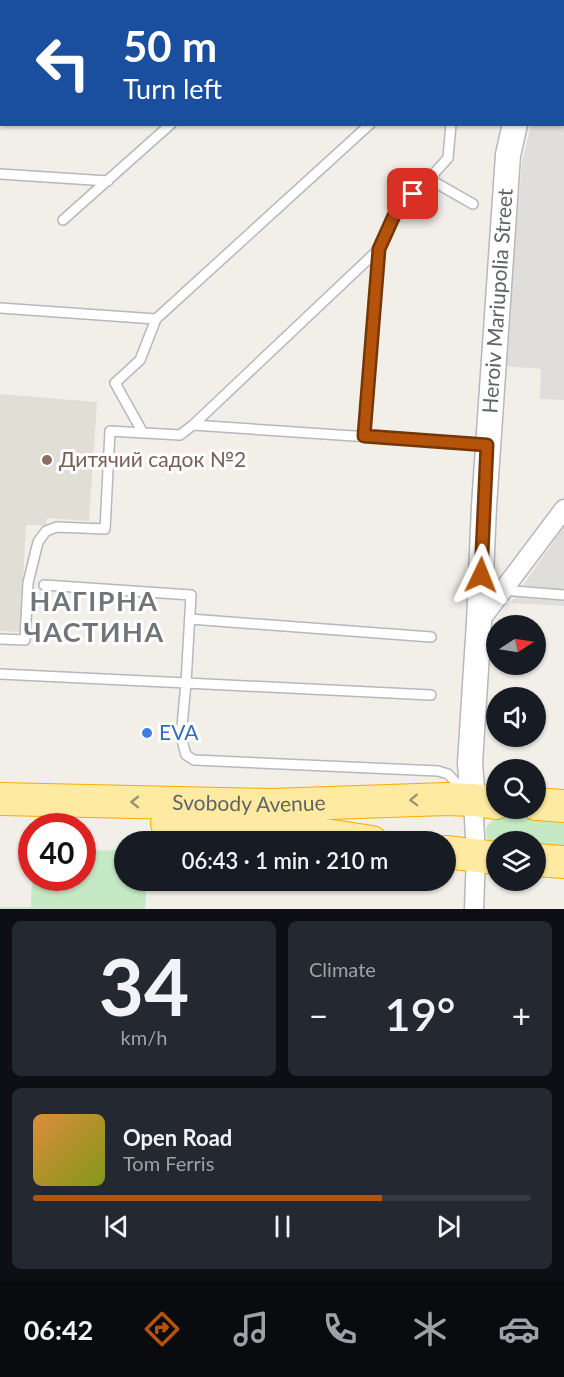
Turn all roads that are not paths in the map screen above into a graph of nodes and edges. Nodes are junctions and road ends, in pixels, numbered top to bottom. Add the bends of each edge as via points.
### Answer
1 (169, 126) edge
2 (368, 126) edge
3 (451, 126) edge
4 (515, 126) edge
5 (0, 174) edge
6 (429, 179) junction
7 (108, 181) junction
8 (472, 204) dead end
9 (63, 220) dead end
10 (379, 249) junction
11 (0, 308) edge
12 (156, 320) junction
13 (193, 425) junction
14 (143, 433) junction
15 (364, 436) junction
16 (487, 445) junction
17 (564, 509) edge
18 (44, 585) dead end
19 (503, 590) junction
20 (564, 595) edge
21 (190, 619) junction
22 (479, 622) junction
23 (431, 637) dead end
24 (0, 639) edge
25 (0, 674) edge
26 (186, 683) junction
27 (431, 695) dead end
28 (470, 763) junction
29 (448, 774) junction
30 (0, 799) edge
31 (485, 801) edge
32 (546, 805) edge
33 (564, 806) edge
34 (0, 820) edge
35 (299, 831) edge
36 (456, 853) edge
37 (486, 857) edge
38 (546, 861) edge
39 (564, 862) edge
40 (474, 909) edge

1 - 7 lane
2 - 12 lane
3 - 6 lane via 448,158
4 - 16 street, Heroiv Mariupolia Street via 508,155
5 - 7 lane
6 - 8 lane
6 - 10 lane via 397,209
7 - 9 lane
10 - 13 lane
10 - 15 lane
11 - 12 lane
12 - 14 lane via 140,360 115,383
13 - 14 lane via 180,435
13 - 15 lane
14 - 24 lane via 110,431 105,529 57,527 46,531 38,542 28,583 25,640
15 - 16 lane
16 - 22 street, Heroiv Mariupolia Street
17 - 19 street
18 - 21 lane via 191,595
19 - 20 lane
19 - 22 street
21 - 23 lane
21 - 26 lane
22 - 28 street, Heroiv Mariupolia Street
25 - 26 lane
26 - 27 lane
26 - 29 lane via 181,737 186,755 194,760
28 - 29 lane
28 - 31 street, Heroiv Mariupolia Street
29 - 31 lane
31 -> 30 highway, Svobody Avenue via 271,805
31 - 37 street, Heroiv Mariupolia Street
32 - 33 highway
34 - 35 highway, Svobody Avenue via 272,827
36 - 37 highway
37 - 40 street, Heroiv Mariupolia Street
38 - 39 highway

